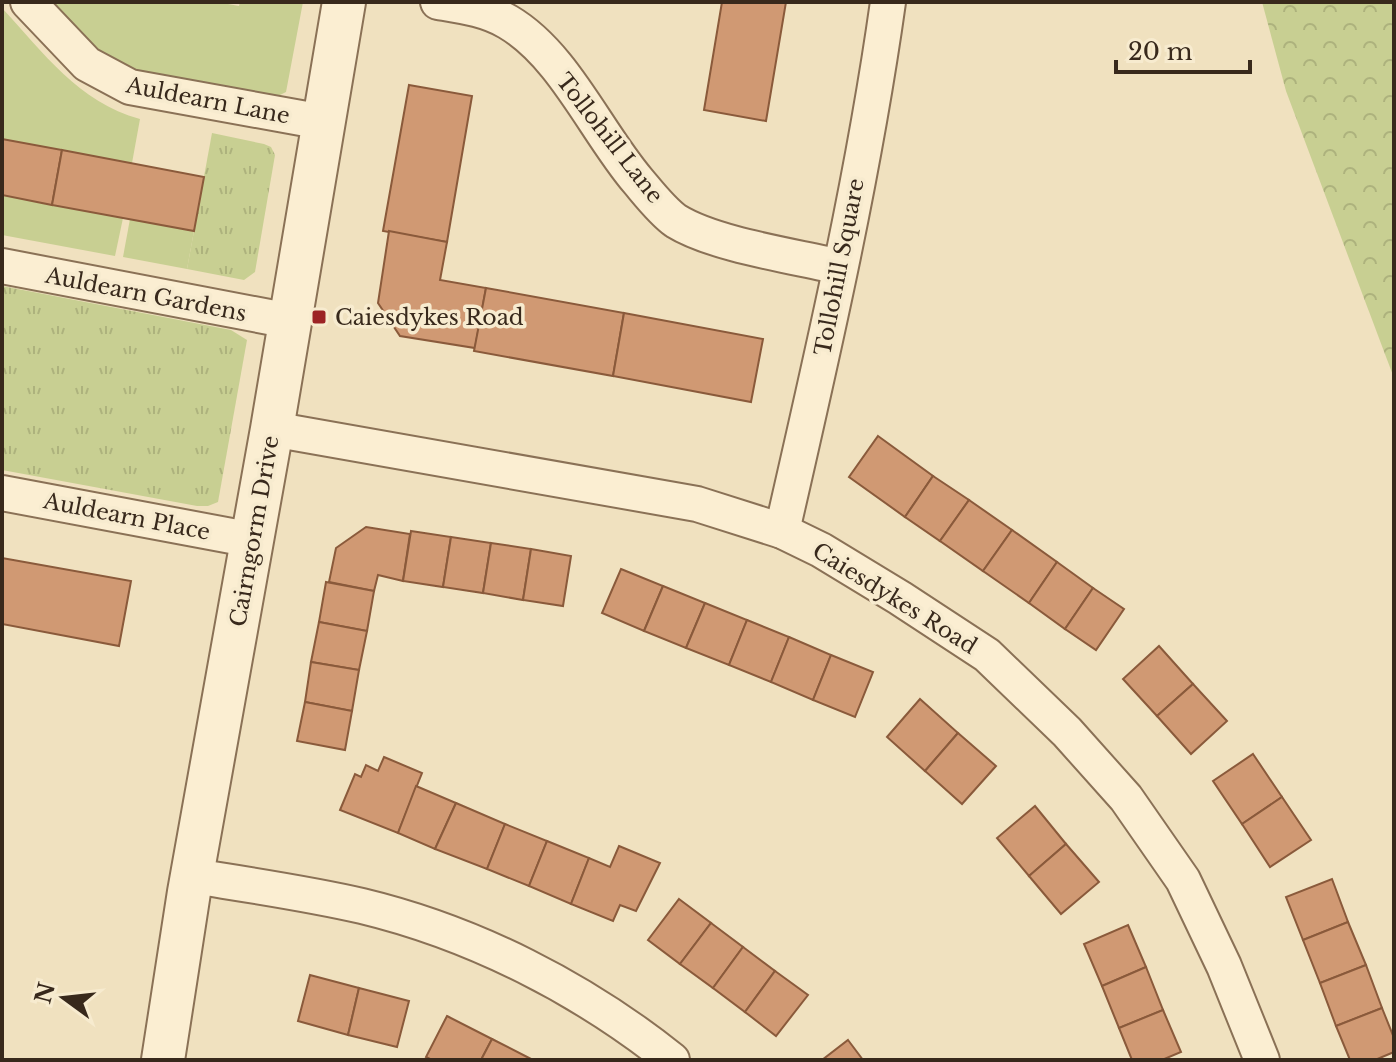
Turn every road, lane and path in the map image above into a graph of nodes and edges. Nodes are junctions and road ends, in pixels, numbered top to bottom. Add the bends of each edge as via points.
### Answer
1 (28, 2) edge
2 (344, 2) edge
3 (438, 2) edge
4 (888, 2) edge
5 (323, 122) junction
6 (2, 266) edge
7 (840, 267) junction
8 (290, 321) junction
9 (272, 429) junction
10 (2, 493) edge
11 (782, 531) junction
12 (253, 540) junction
13 (193, 876) junction
14 (163, 1060) edge
15 (672, 1060) edge
16 (1262, 1060) edge

1 - 5 street, Auldearn Lane via 87,64 130,87
2 - 5 street, Cairngorm Drive
3 - 7 street, Tollohill Lane via 476,8 530,37 586,106 626,167 674,219 701,234
4 - 7 street, Tollohill Square
5 - 8 street, Cairngorm Drive
6 - 8 street, Auldearn Gardens
7 - 11 street, Tollohill Square
8 - 9 street, Cairngorm Drive
9 - 11 street, Caiesdykes Road via 697,504
9 - 12 street, Cairngorm Drive
10 - 12 street, Auldearn Place
11 - 16 street, Caiesdykes Road via 987,655 1067,732 1126,798 1183,880
12 - 13 street, Cairngorm Drive
13 - 14 street, Cairngorm Drive
13 - 15 street via 364,907 453,936 566,988 628,1025

